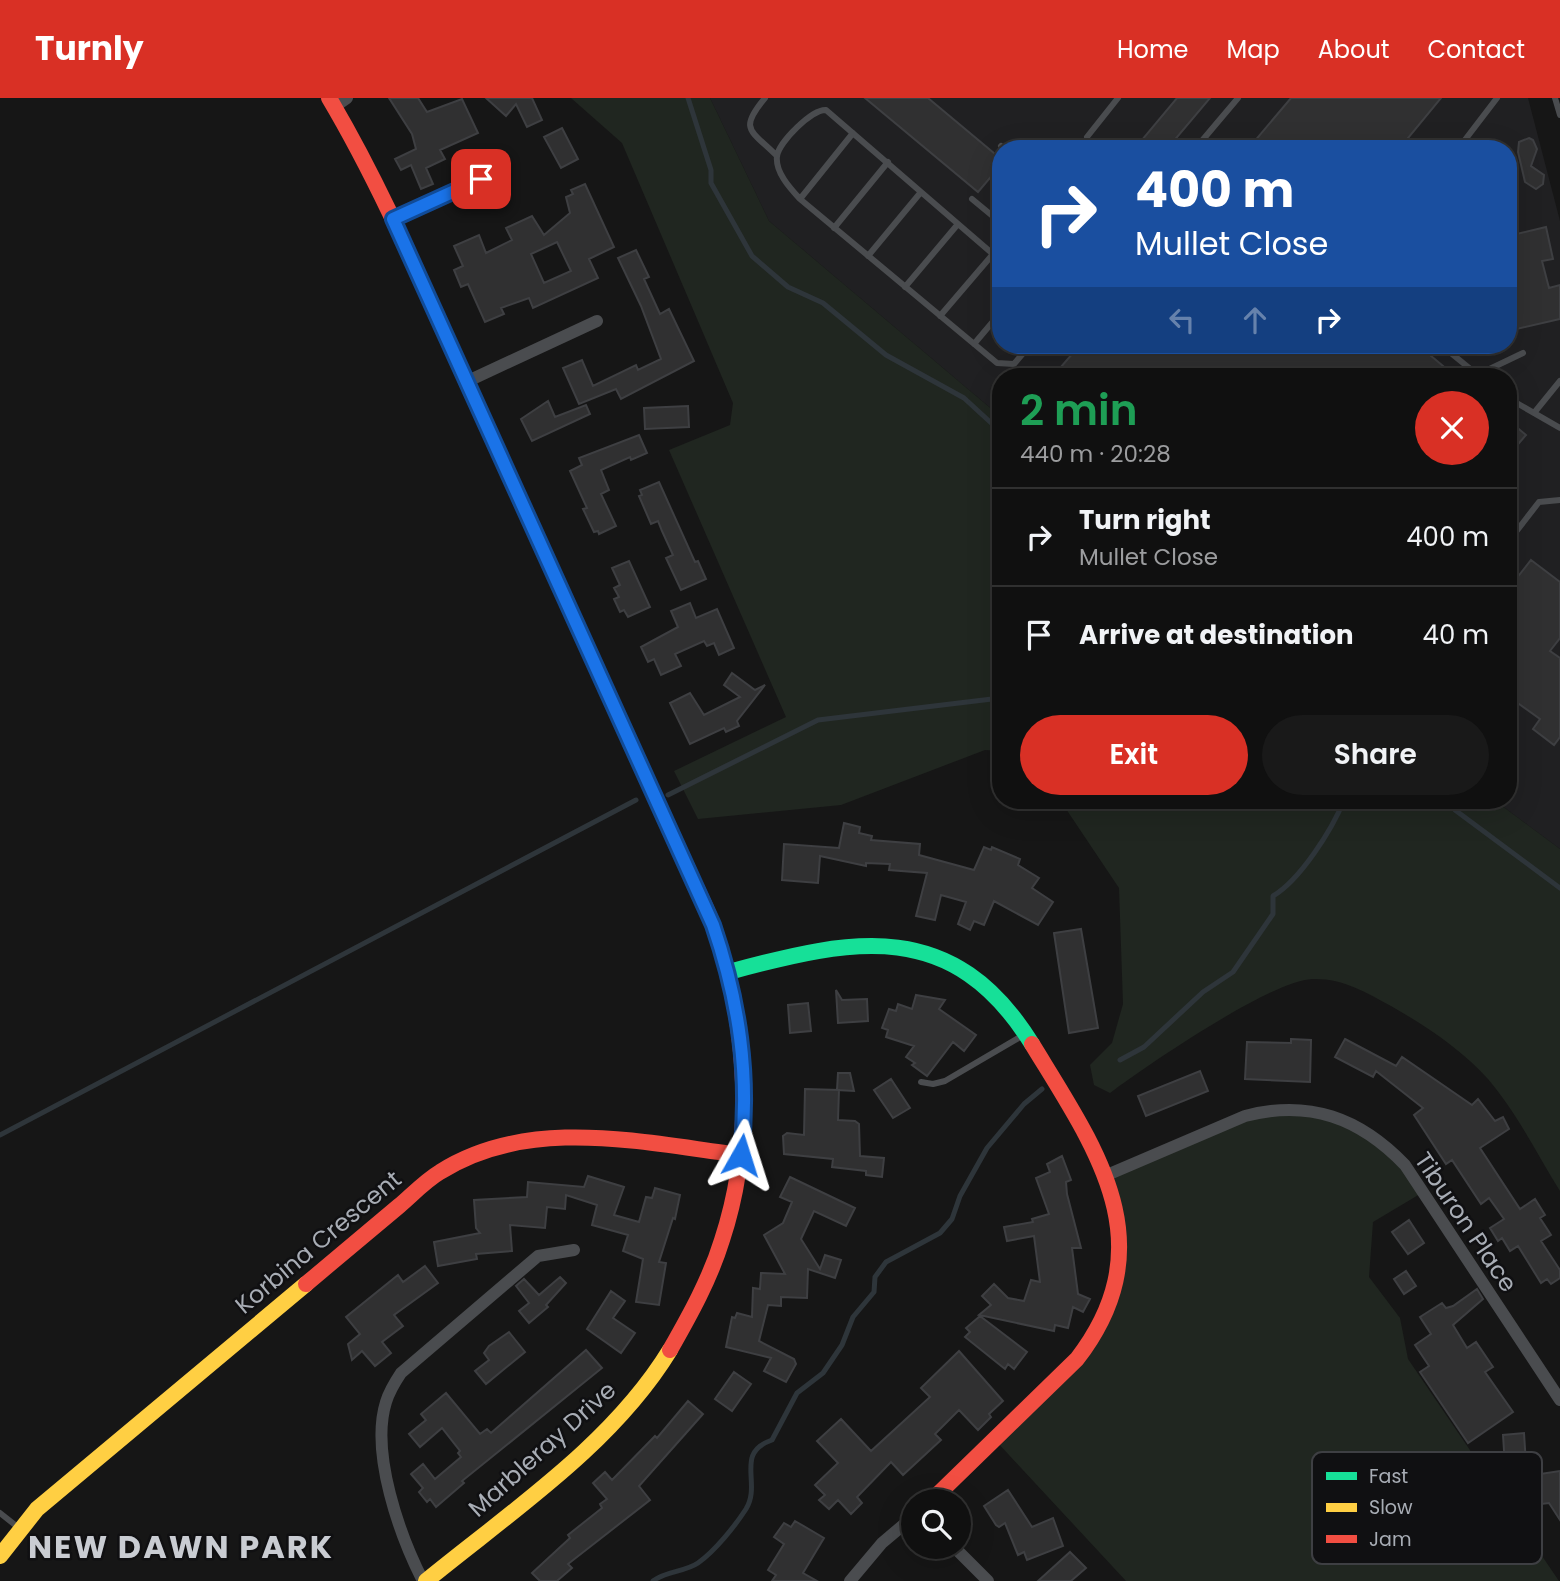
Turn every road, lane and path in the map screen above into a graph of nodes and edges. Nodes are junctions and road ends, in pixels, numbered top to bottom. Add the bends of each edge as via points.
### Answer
1 (765, 98) edge
2 (1118, 98) edge
3 (1238, 98) edge
4 (1497, 98) edge
5 (1555, 98) edge
6 (336, 101) edge
7 (1560, 116) edge
8 (853, 133) junction
9 (1087, 137) dead end
10 (1203, 140) edge
11 (1465, 140) edge
12 (777, 156) junction
13 (888, 162) junction
14 (502, 170) dead end
15 (921, 192) junction
16 (800, 199) junction
17 (972, 199) dead end
18 (992, 216) edge
19 (393, 219) junction
20 (958, 225) junction
21 (834, 228) junction
22 (992, 253) edge
23 (992, 255) edge
24 (868, 256) junction
25 (905, 287) junction
26 (940, 316) junction
27 (597, 321) dead end
28 (992, 323) edge
29 (974, 344) junction
30 (1523, 353) dead end
31 (1022, 354) edge
32 (1452, 354) edge
33 (1468, 368) edge
34 (1494, 368) edge
35 (468, 381) junction
36 (1560, 381) edge
37 (1517, 403) edge
38 (1534, 413) junction
39 (1560, 428) edge
40 (1560, 500) edge
41 (1517, 530) edge
42 (729, 972) junction
43 (1026, 1034) junction
44 (921, 1082) dead end
45 (741, 1155) junction
46 (1107, 1175) junction
47 (574, 1250) dead end
48 (1560, 1400) edge
49 (944, 1489) edge
50 (0, 1513) edge
51 (901, 1527) edge
52 (20, 1529) junction
53 (0, 1556) edge
54 (966, 1559) edge
55 (425, 1581) edge
56 (850, 1581) edge
57 (988, 1581) edge

1 - 12 lane via 749,123
2 - 9 lane
3 - 10 lane
4 - 11 lane
5 - 7 lane
6 - 19 street, Marbleray Drive
8 - 12 lane via 826,110 817,110
8 - 13 lane
8 - 16 lane
12 - 16 lane via 786,183
13 - 15 lane
13 - 21 lane
14 - 19 street
15 - 20 lane
15 - 24 lane
16 - 21 lane
17 - 18 lane
19 - 35 street, Marbleray Drive
20 - 22 lane
20 - 25 lane
21 - 24 lane
23 - 26 lane
24 - 25 lane
25 - 26 lane
26 - 29 lane
27 - 35 street
28 - 29 lane
29 - 31 lane via 1004,366 1014,364
30 - 34 lane
32 - 33 lane
35 - 42 street, Marbleray Drive via 698,890
36 - 38 lane
37 - 38 lane
38 - 39 lane
40 - 41 lane via 1539,502
42 - 43 street via 844,944 918,951 946,961 980,982
42 - 45 street, Marbleray Drive via 744,1064
43 - 44 lane via 945,1081
43 - 46 street
45 - 52 street, Korbina Crescent via 554,1138 522,1141 440,1172 48,1500
45 - 55 street, Marbleray Drive via 726,1230 712,1270 682,1332 655,1371 591,1442
46 - 48 street, Tiburon Place via 1263,1111 1311,1110 1372,1134 1405,1165
46 - 49 street via 1117,1218 1117,1265 1104,1316 1062,1376
47 - 55 street via 538,1256 401,1373 390,1390 383,1424 387,1477 403,1541
50 - 52 lane
51 - 56 street
52 - 53 street, Korbina Crescent
54 - 57 street

